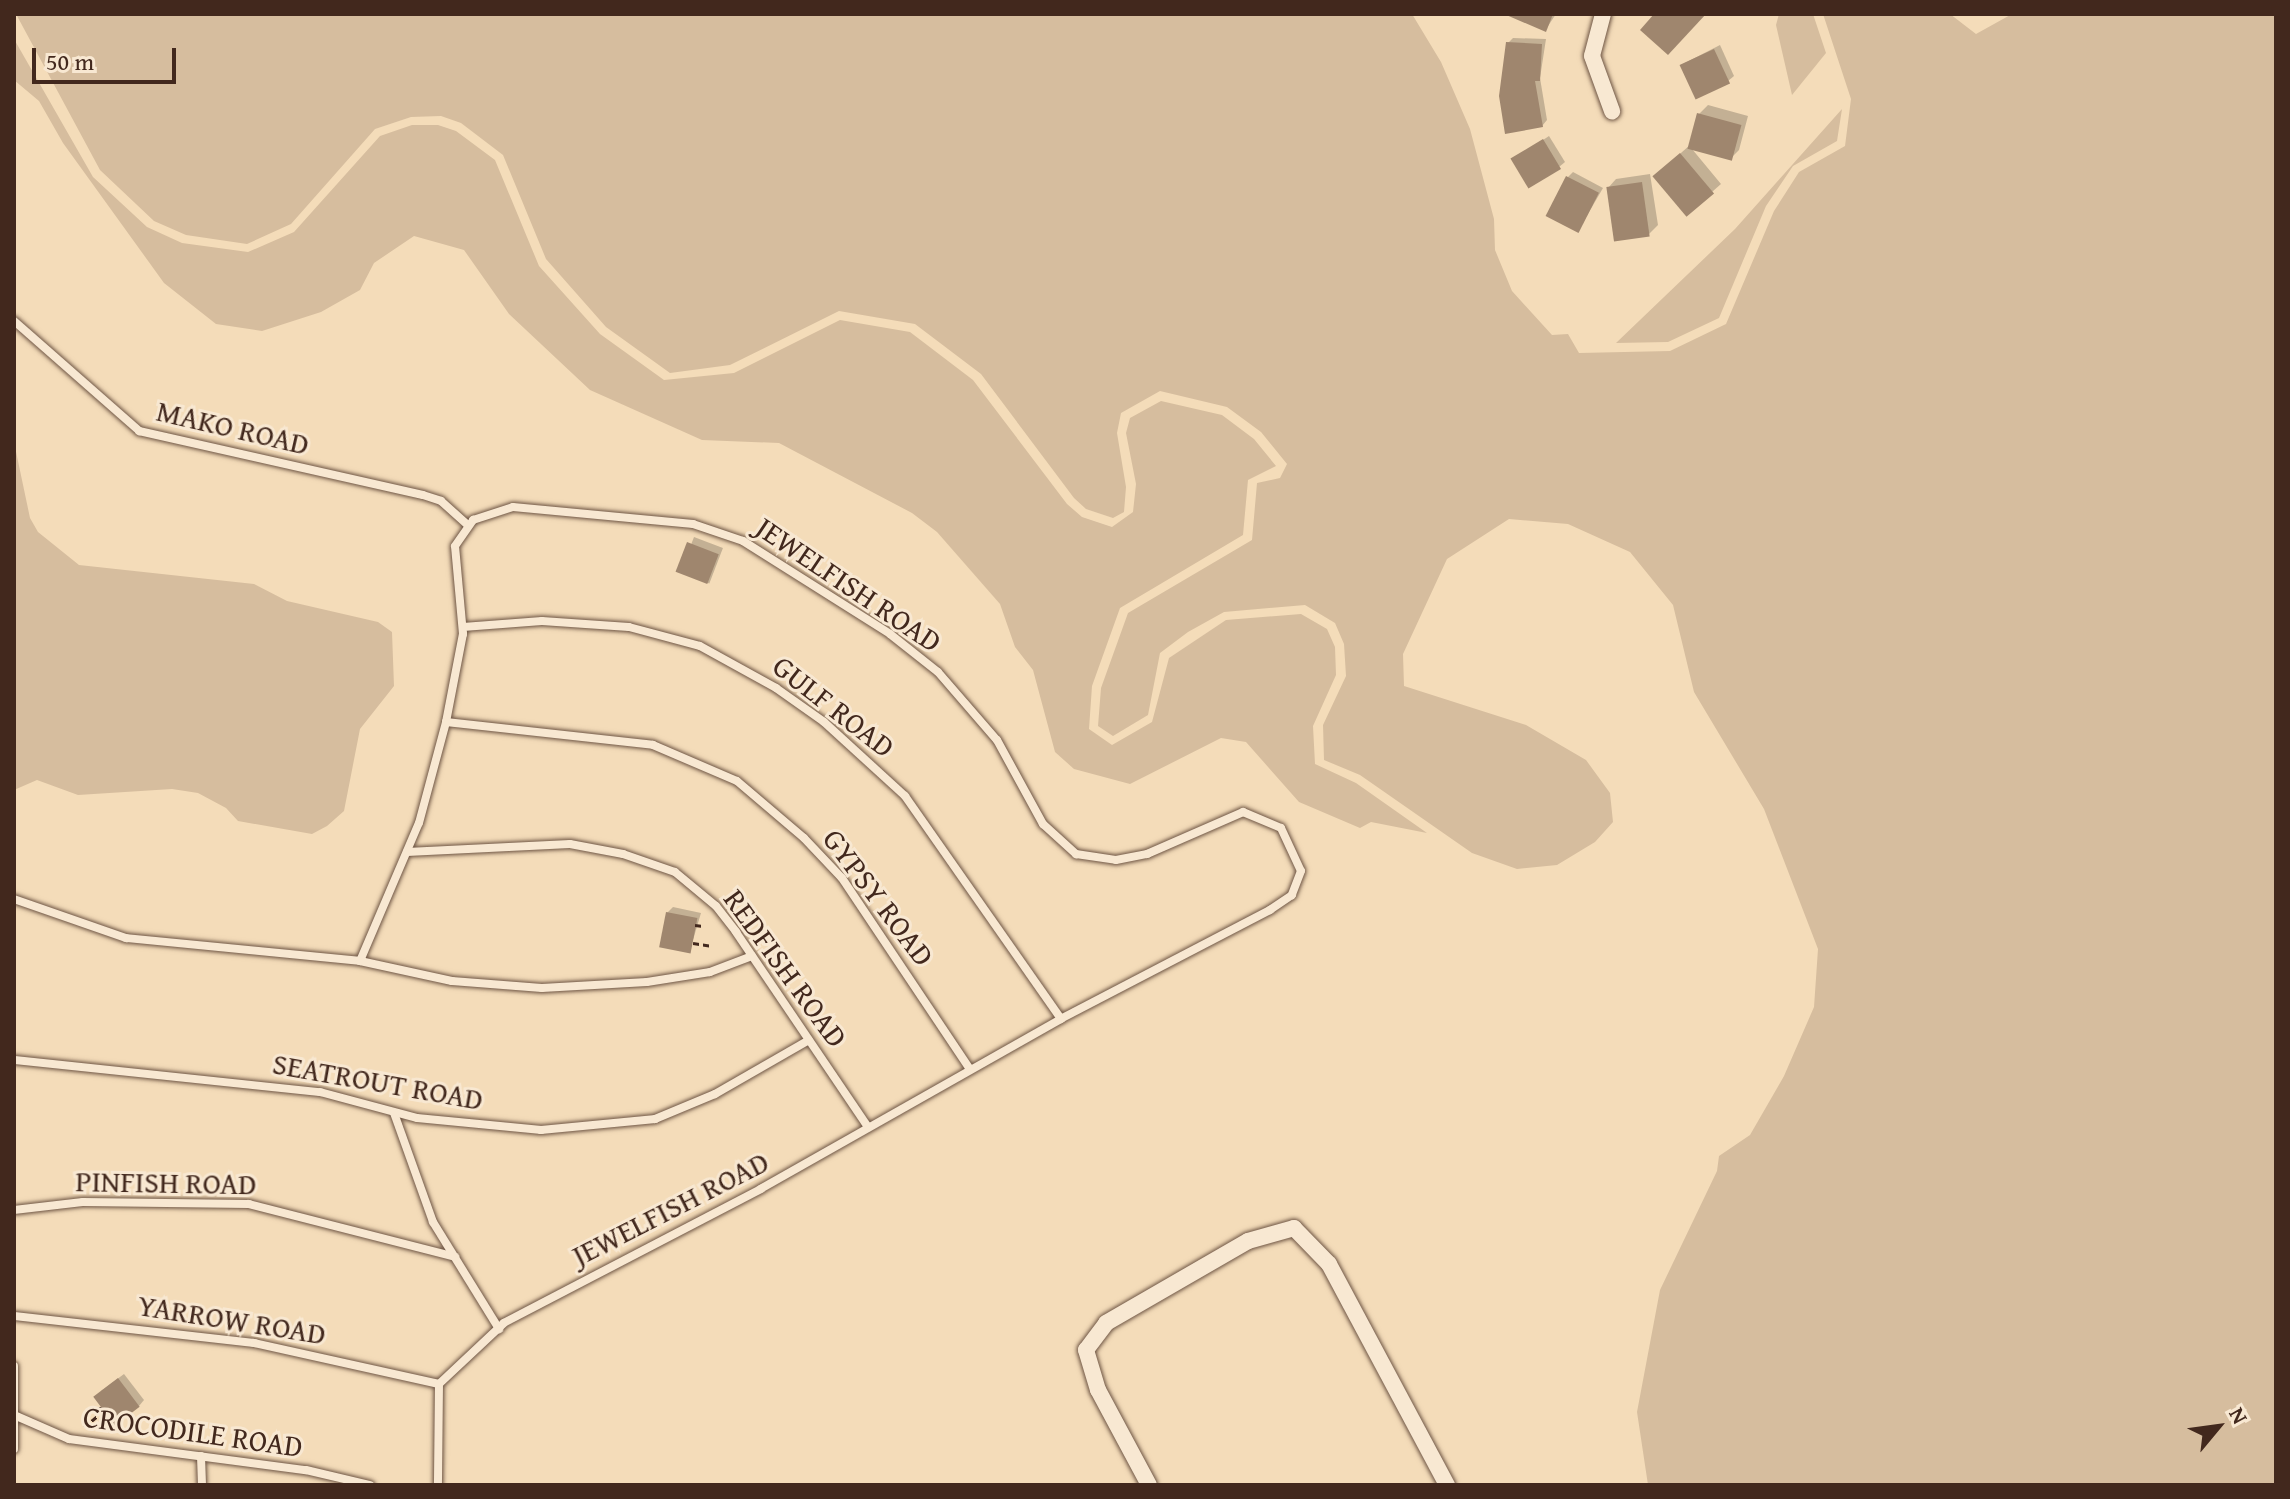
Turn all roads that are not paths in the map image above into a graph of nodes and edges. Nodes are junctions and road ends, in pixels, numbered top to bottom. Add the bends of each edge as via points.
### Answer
1 (1603, 14) edge
2 (1612, 111) dead end
3 (14, 321) edge
4 (468, 525) junction
5 (463, 627) junction
6 (446, 722) junction
7 (407, 852) junction
8 (14, 899) edge
9 (752, 956) junction
10 (360, 961) junction
11 (1061, 1019) junction
12 (809, 1040) junction
13 (14, 1060) edge
14 (970, 1069) junction
15 (394, 1113) junction
16 (868, 1127) junction
17 (14, 1210) edge
18 (455, 1257) junction
19 (14, 1316) edge
20 (499, 1329) junction
21 (14, 1366) edge
22 (439, 1384) junction
23 (16, 1416) edge
24 (14, 1449) edge
25 (201, 1456) junction
26 (202, 1485) edge
27 (370, 1485) edge
28 (438, 1485) edge
29 (1149, 1485) edge
30 (1447, 1485) edge

1 - 2 street via 1592,56
3 - 4 lane, MAKO ROAD via 139,431 423,495 441,501
4 - 5 lane via 455,546
4 - 11 lane, JEWELFISH ROAD via 490,510 513,507 693,524 743,541 890,634 938,672 997,740 1043,824 1076,854 1116,860 1147,854 1243,812 1281,828 1301,871 1292,895
5 - 6 lane
5 - 11 lane, GULF ROAD via 542,621 629,627 700,646 776,688 824,722 905,796
6 - 7 lane
6 - 14 lane, GYPSY ROAD via 653,745 737,781 842,878
7 - 9 lane, REDFISH ROAD via 541,842 623,854 675,872 695,886
7 - 10 lane
8 - 10 lane via 126,938
9 - 10 lane via 710,972 647,982 542,988 452,981
9 - 12 lane, REDFISH ROAD
11 - 14 lane, JEWELFISH ROAD
12 - 15 lane, SEATROUT ROAD via 715,1094 655,1119 541,1130
12 - 16 lane, REDFISH ROAD
13 - 15 lane, SEATROUT ROAD via 306,1090 352,1097
14 - 16 lane, JEWELFISH ROAD
15 - 18 lane via 433,1222
16 - 20 lane, JEWELFISH ROAD via 761,1189 520,1312
17 - 18 lane, PINFISH ROAD via 83,1202 249,1204
18 - 20 lane
19 - 22 lane, YARROW ROAD via 254,1343
20 - 22 lane, JEWELFISH ROAD
21 - 23 lane
22 - 28 lane
23 - 24 lane
23 - 25 lane, CROCODILE ROAD via 69,1439
25 - 26 lane
25 - 27 lane, CROCODILE ROAD
29 - 30 street via 1098,1390 1086,1350 1106,1323 1248,1241 1294,1228 1329,1264

